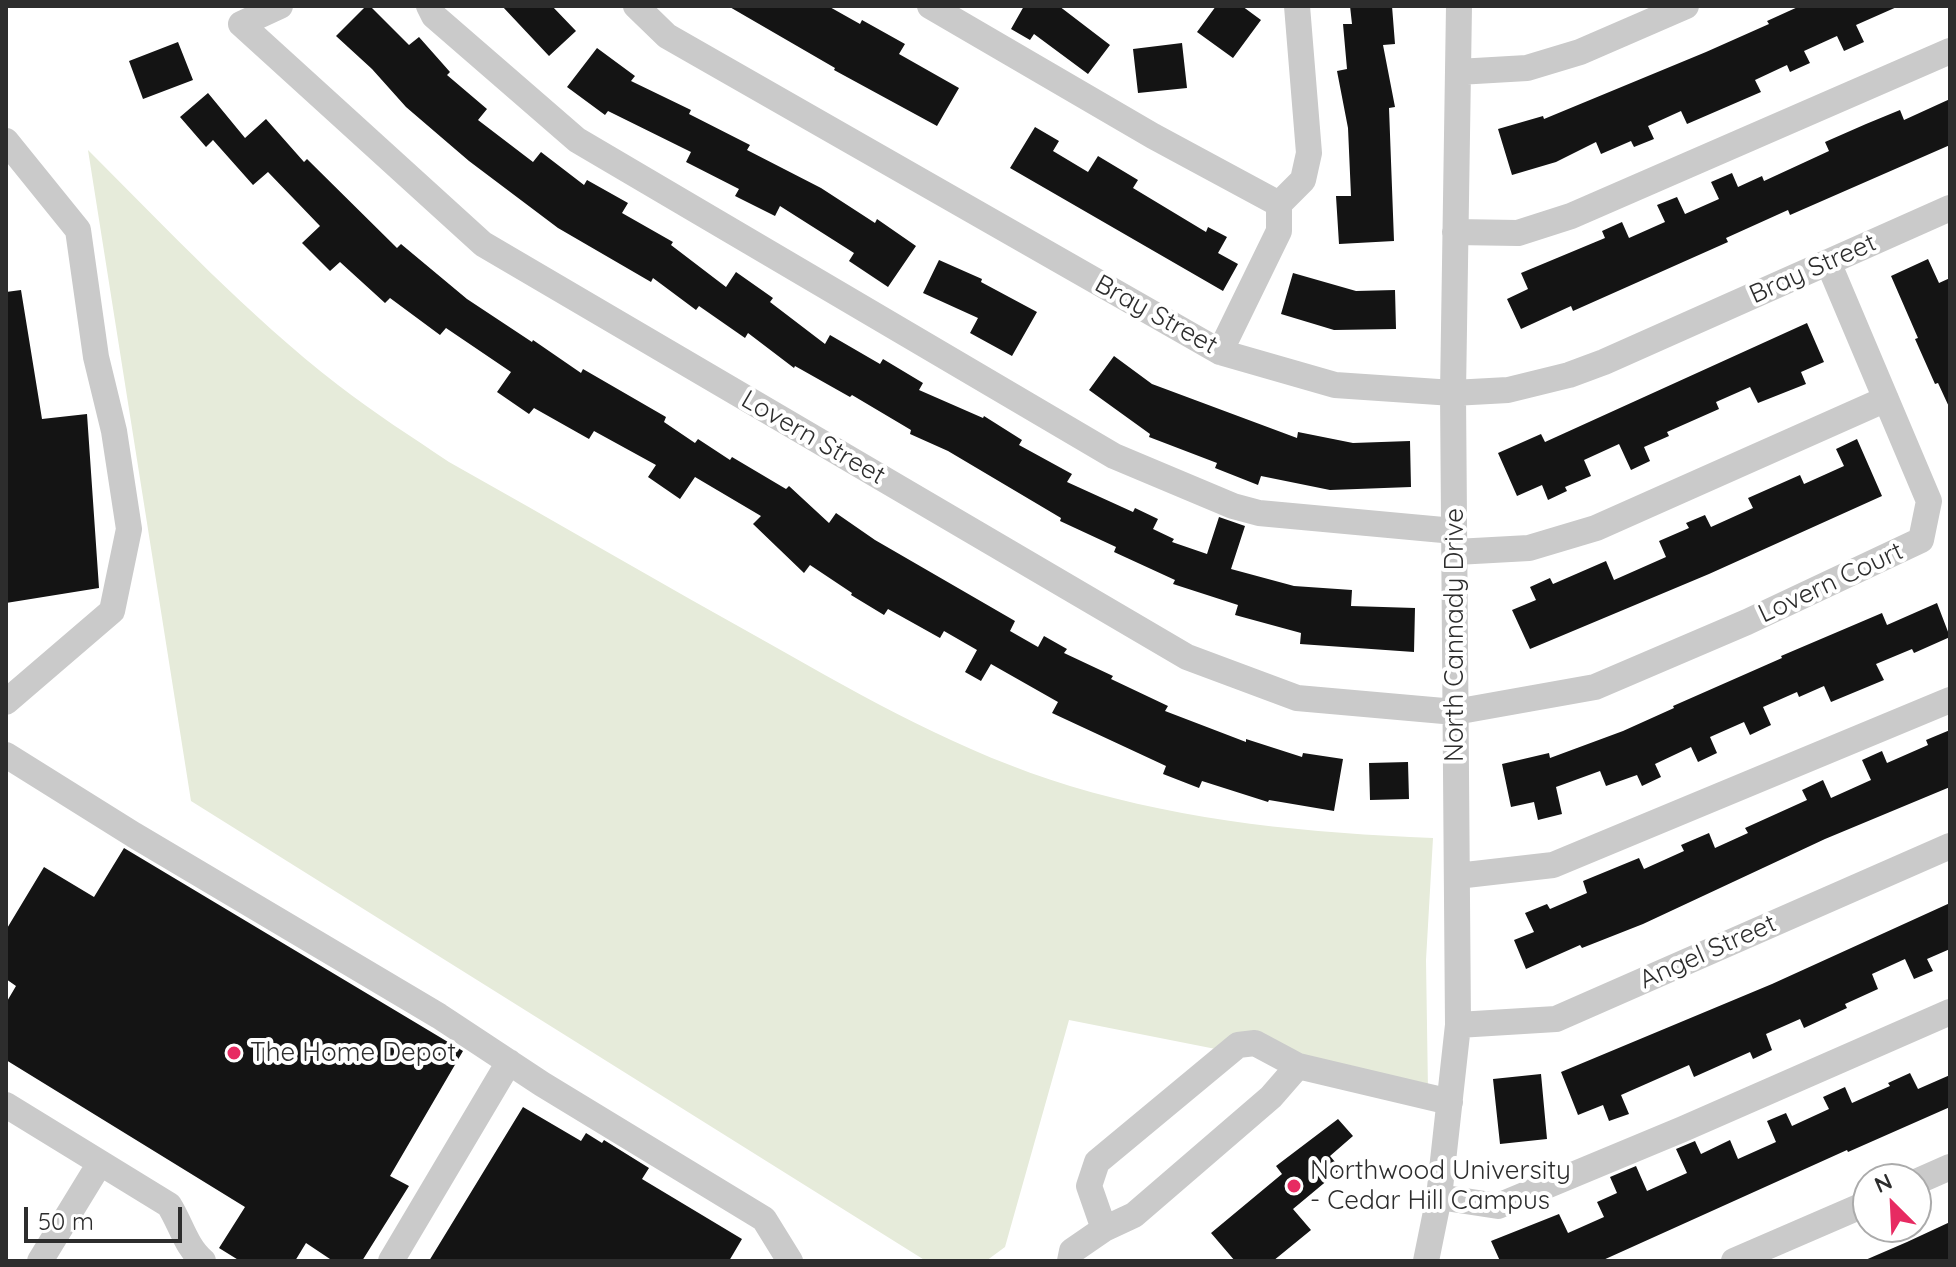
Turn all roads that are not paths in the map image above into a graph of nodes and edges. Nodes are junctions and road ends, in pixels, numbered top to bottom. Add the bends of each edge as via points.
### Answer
1 (280, 6) edge
2 (429, 6) edge
3 (636, 6) edge
4 (930, 6) edge
5 (1297, 6) edge
6 (1459, 6) edge
7 (1686, 6) edge
8 (1950, 51) edge
9 (1458, 72) junction
10 (6, 141) edge
11 (1279, 204) junction
12 (1950, 208) edge
13 (1455, 232) junction
14 (1828, 262) junction
15 (1220, 352) junction
16 (1453, 393) junction
17 (1886, 399) junction
18 (1455, 541) junction
19 (1950, 700) edge
20 (6, 702) edge
21 (1455, 712) junction
22 (6, 755) edge
23 (1950, 846) edge
24 (1457, 876) junction
25 (1950, 1012) edge
26 (1458, 1025) junction
27 (509, 1062) junction
28 (1298, 1066) junction
29 (1450, 1102) junction
30 (6, 1105) edge
31 (100, 1163) junction
32 (1439, 1197) junction
33 (1852, 1210) edge
34 (1104, 1229) junction
35 (40, 1261) edge
36 (203, 1261) edge
37 (391, 1261) edge
38 (790, 1261) edge
39 (1070, 1261) edge
40 (1426, 1261) edge
41 (1734, 1261) edge

1 - 21 street, Lovern Street via 241,24 483,244 1187,657 1297,698
2 - 18 street via 434,16 577,140 1114,456 1259,513
3 - 15 street, Bray Street via 667,36
4 - 11 street
5 - 11 street via 1309,153 1303,180
6 - 9 street, North Cannady Drive
7 - 9 street via 1580,52 1527,68
8 - 13 street via 1571,216 1518,233
9 - 13 street, North Cannady Drive
10 - 20 street via 78,230 129,529 112,611
11 - 15 street via 1279,231
12 - 14 street, Bray Street
13 - 16 street, North Cannady Drive
14 - 16 street, Bray Street via 1569,375 1508,390
14 - 17 street, Lovern Court
15 - 16 street, Bray Street via 1335,385
16 - 18 street, North Cannady Drive
17 - 18 street via 1596,528 1529,548
17 - 21 street, Lovern Court via 1929,501 1921,540 1595,687
18 - 21 street, North Cannady Drive
19 - 24 street via 1553,865
21 - 24 street, North Cannady Drive
22 - 27 street
23 - 26 street, Angel Street via 1556,1019
24 - 26 street, North Cannady Drive
25 - 32 street via 1498,1206
26 - 29 street, North Cannady Drive
27 - 37 street
27 - 38 street via 764,1219
28 - 29 street
28 - 34 street via 1271,1097 1134,1215
28 - 34 street via 1255,1043 1238,1045 1097,1162 1089,1186
29 - 32 street, North Cannady Drive
30 - 31 street
31 - 35 street
31 - 36 street via 169,1205 191,1251
32 - 40 street, North Cannady Drive
33 - 41 street
34 - 39 street via 1072,1251

